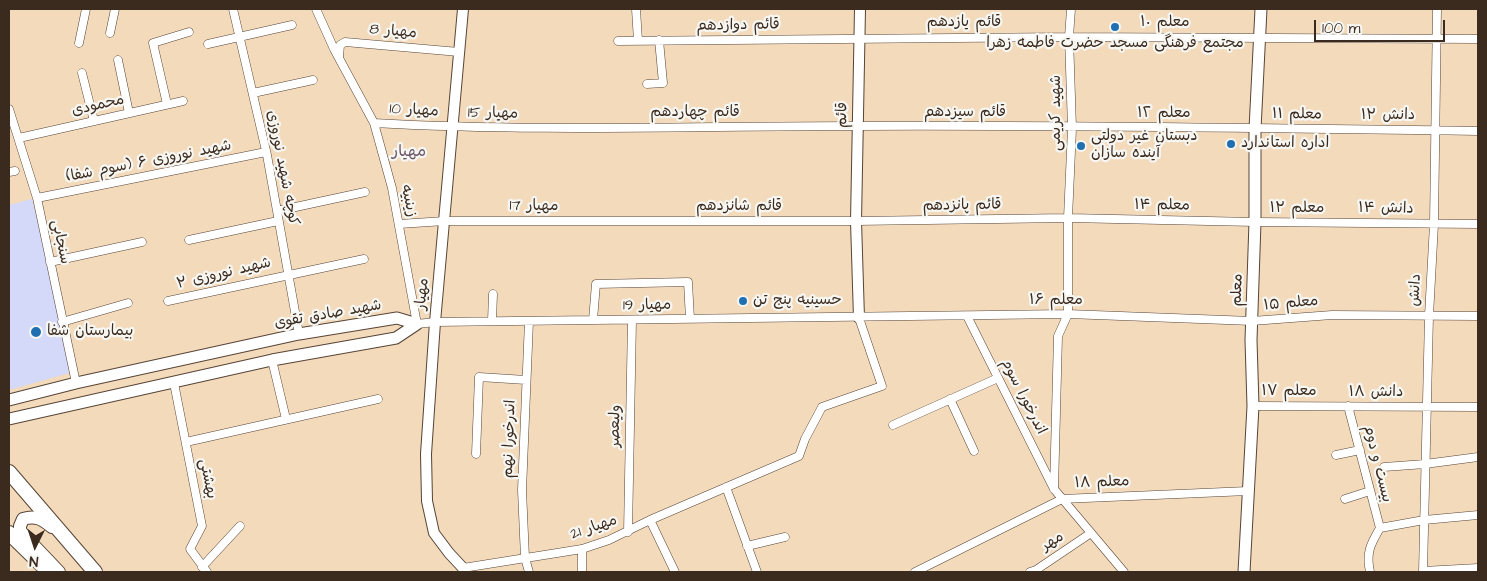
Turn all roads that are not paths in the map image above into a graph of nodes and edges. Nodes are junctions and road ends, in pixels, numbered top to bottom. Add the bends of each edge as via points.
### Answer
1 (86, 9) edge
2 (115, 9) edge
3 (233, 9) edge
4 (316, 9) edge
5 (463, 9) edge
6 (636, 9) edge
7 (860, 9) edge
8 (1071, 9) edge
9 (1261, 9) edge
10 (1437, 9) edge
11 (292, 25) dead end
12 (189, 32) dead end
13 (110, 33) dead end
14 (1070, 36) junction
15 (240, 37) junction
16 (1260, 37) junction
17 (859, 38) junction
18 (1437, 39) junction
19 (1478, 39) edge
20 (638, 40) junction
21 (659, 40) junction
22 (618, 41) dead end
23 (79, 42) dead end
24 (208, 44) dead end
25 (459, 52) junction
26 (118, 60) dead end
27 (339, 60) junction
28 (82, 73) dead end
29 (313, 80) dead end
30 (647, 84) dead end
31 (253, 93) junction
32 (183, 101) dead end
33 (166, 104) junction
34 (9, 109) edge
35 (129, 113) junction
36 (94, 121) junction
37 (374, 123) junction
38 (857, 126) junction
39 (453, 127) junction
40 (1072, 128) junction
41 (532, 129) joint
42 (1255, 129) junction
43 (1339, 130) joint
44 (1436, 130) junction
45 (1478, 131) edge
46 (19, 138) junction
47 (266, 152) junction
48 (365, 192) dead end
49 (36, 198) junction
50 (277, 211) junction
51 (1068, 218) junction
52 (445, 220) junction
53 (278, 221) junction
54 (622, 221) joint
55 (856, 221) junction
56 (1256, 222) junction
57 (1338, 222) joint
58 (399, 224) junction
59 (1434, 224) junction
60 (1478, 224) edge
61 (189, 240) dead end
62 (142, 242) dead end
63 (364, 258) dead end
64 (50, 262) junction
65 (287, 274) junction
66 (493, 294) dead end
67 (168, 301) dead end
68 (128, 303) dead end
69 (1068, 314) junction
70 (966, 316) junction
71 (1429, 316) junction
72 (1478, 316) edge
73 (859, 318) junction
74 (690, 319) junction
75 (592, 320) junction
76 (632, 320) junction
77 (492, 321) junction
78 (529, 321) junction
79 (1252, 321) junction
80 (62, 322) junction
81 (435, 322) junction
82 (418, 324) junction
83 (299, 334) junction
84 (272, 360) junction
85 (998, 378) junction
86 (526, 380) junction
87 (76, 383) junction
88 (174, 383) junction
89 (378, 399) dead end
90 (950, 399) junction
91 (9, 400) edge
92 (1253, 406) junction
93 (1326, 406) joint
94 (1348, 406) junction
95 (1427, 407) junction
96 (1478, 407) edge
97 (9, 419) edge
98 (286, 419) junction
99 (893, 425) dead end
100 (186, 442) junction
101 (1360, 450) junction
102 (974, 451) dead end
103 (476, 454) dead end
104 (1336, 455) dead end
105 (1478, 457) edge
106 (1426, 464) junction
107 (1384, 467) dead end
108 (9, 472) edge
109 (726, 487) junction
110 (1054, 489) junction
111 (1248, 491) junction
112 (1370, 491) junction
113 (1062, 499) junction
114 (1344, 499) dead end
115 (1478, 515) edge
116 (650, 520) junction
117 (1424, 520) junction
118 (240, 526) dead end
119 (1380, 528) junction
120 (60, 532) junction
121 (628, 532) junction
122 (9, 533) edge
123 (1091, 533) junction
124 (785, 537) dead end
125 (747, 546) junction
126 (582, 549) junction
127 (525, 558) junction
128 (1478, 569) edge
129 (205, 570) edge
130 (463, 570) edge
131 (1035, 571) edge
132 (49, 572) edge
133 (58, 572) edge
134 (95, 572) edge
135 (529, 572) edge
136 (582, 572) edge
137 (676, 572) edge
138 (758, 572) edge
139 (915, 572) edge
140 (1124, 572) edge
141 (1244, 572) edge
142 (1370, 572) edge
143 (1423, 572) edge

1 - 23 street
2 - 13 street
3 - 15 street, کوچه شهید نوروزی
4 - 27 street, زینبیه
5 - 25 street, مهیار
6 - 20 street
7 - 17 street, قائم
8 - 14 street, شهید کریمی
9 - 16 main road, معلم
10 - 18 street, دانش
11 - 15 street
12 - 33 street via 153,43
14 - 16 street, معلم ١٠
14 - 17 street, قائم یازدهم
14 - 40 street, شهید کریمی
15 - 24 street
15 - 31 street, کوچه شهید نوروزی
16 - 18 street, معلم ١٠
16 - 42 main road, معلم
17 - 21 street, قائم دوازدهم
17 - 38 street, قائم
18 - 19 street, معلم ١٠
18 - 44 street, دانش
20 - 21 street, قائم دوازدهم
20 - 22 street, قائم دوازدهم
21 - 30 street via 663,83
25 - 27 street, مهیار 8 via 345,42 340,45
25 - 39 street, مهیار
26 - 35 street
27 - 37 street, زینبیه
28 - 36 street
29 - 31 street
31 - 47 street, کوچه شهید نوروزی
32 - 33 street, محمودی
33 - 35 street, محمودی
34 - 46 street, سنجابی
35 - 36 street, محمودی
36 - 46 street, محمودی
37 - 39 street, مهیار 10
37 - 58 street, زینبیه
38 - 40 street, قائم سیزدهم
38 - 41 street, قائم چهاردهم
38 - 55 street, قائم
39 - 41 street, مهیار 15
39 - 52 street, مهیار
40 - 42 street, معلم ١٢
40 - 51 street, شهید کریمی
42 - 43 street, معلم ١١
42 - 56 main road, معلم
43 - 44 street, دانش ۱۲
44 - 45 street, دانش ۱۲
44 - 59 street, دانش
46 - 49 street, سنجابی
47 - 49 street, شهید نوروزی ۶ (سوم شفا)
47 - 50 street, کوچه شهید نوروزی
48 - 50 street
49 - 64 street, سنجابی
50 - 53 street, کوچه شهید نوروزی
51 - 55 street, قائم پانزدهم
51 - 56 street, معلم ۱۴
51 - 69 street, شهید کریمی
52 - 54 street, مهیار 17
52 - 58 street, مهیار 17
52 - 81 street, مهیار
53 - 61 street
53 - 65 street, کوچه شهید نوروزی
54 - 55 street, قائم شانزدهم
55 - 73 street, قائم
56 - 57 street, معلم ١٣
56 - 79 main road, معلم
57 - 59 street, دانش ۱۴
58 - 82 street, زینبیه
59 - 60 street, دانش ۱۴
59 - 71 street, دانش
62 - 64 street
63 - 65 street, شهید نوروزی ۲
64 - 80 street, سنجابی
65 - 67 street, شهید نوروزی ۲
65 - 83 street, کوچه شهید نوروزی
66 - 77 street
68 - 80 street
69 - 70 street, معلم ۱۶
69 - 79 street, معلم ۱۶
69 - 110 street via 1058,336
70 - 73 street, معلم ۱۶
70 - 85 street, اندرخورا سوم
71 - 72 street, معلم ۱۵
71 - 79 street, معلم ۱۵ via 1332,314
71 - 95 street, دانش
73 - 74 street, مهیار 19
73 - 109 street, مهیار 21 via 882,386 822,407 804,439 799,456
74 - 75 street via 688,282 596,284
74 - 76 street, مهیار 19
75 - 76 street, مهیار 19
75 - 78 street, مهیار 19
76 - 121 street, ولیعصر
77 - 78 street, مهیار 19
77 - 81 street, مهیار 19
78 - 86 street, اندرخورا نهم
79 - 92 main road, معلم
80 - 87 street, سنجابی
81 - 82 street, مهیار 19
81 - 130 street, مهیار via 426,454 427,501 434,533
82 - 83 main road, شهید صادق تقوی via 397,318
82 - 84 main road via 396,338
83 - 87 main road, شهید صادق تقوی
84 - 88 main road
84 - 98 street
85 - 90 street
85 - 110 street, اندرخورا سوم
86 - 103 street via 479,377
86 - 127 street, اندرخورا نهم via 522,490
87 - 91 main road, شهید صادق تقوی
88 - 97 main road
88 - 100 street, بهشتی
89 - 98 street
90 - 99 street
90 - 102 street
92 - 93 street, معلم ١٧
92 - 111 main road, معلم
93 - 94 street, دانش ١٨
94 - 95 street, دانش ١٨
94 - 101 street, بیست و دوم
95 - 96 street, دانش ١٨
95 - 106 street, دانش
98 - 100 street
100 - 129 street, بهشتی via 202,526 190,549
101 - 104 street
101 - 112 street, بیست و دوم
105 - 106 street
106 - 107 street
106 - 117 street, دانش
108 - 120 highway
109 - 116 street, مهیار 21
109 - 125 street
110 - 113 street, اندرخورا سوم
111 - 113 street, معلم ۱۸
111 - 141 main road, معلم
112 - 114 street
112 - 119 street, بیست و دوم
113 - 123 street, اندرخورا سوم
113 - 139 street, معلم ۱۸
115 - 117 street
116 - 121 street, مهیار 21
116 - 137 street
117 - 119 street
117 - 143 street, دانش
118 - 129 street
119 - 142 street via 1367,557
120 - 133 main road via 39,517 23,518 20,526 20,531
120 - 134 highway
121 - 126 street, مهیار 21
122 - 132 highway
123 - 131 street, مهر
123 - 140 street, اندرخورا سوم
124 - 125 street
125 - 138 street
126 - 127 street, مهیار 21
126 - 136 street
127 - 130 street, مهیار 21
127 - 135 street, اندرخورا نهم
128 - 143 street

